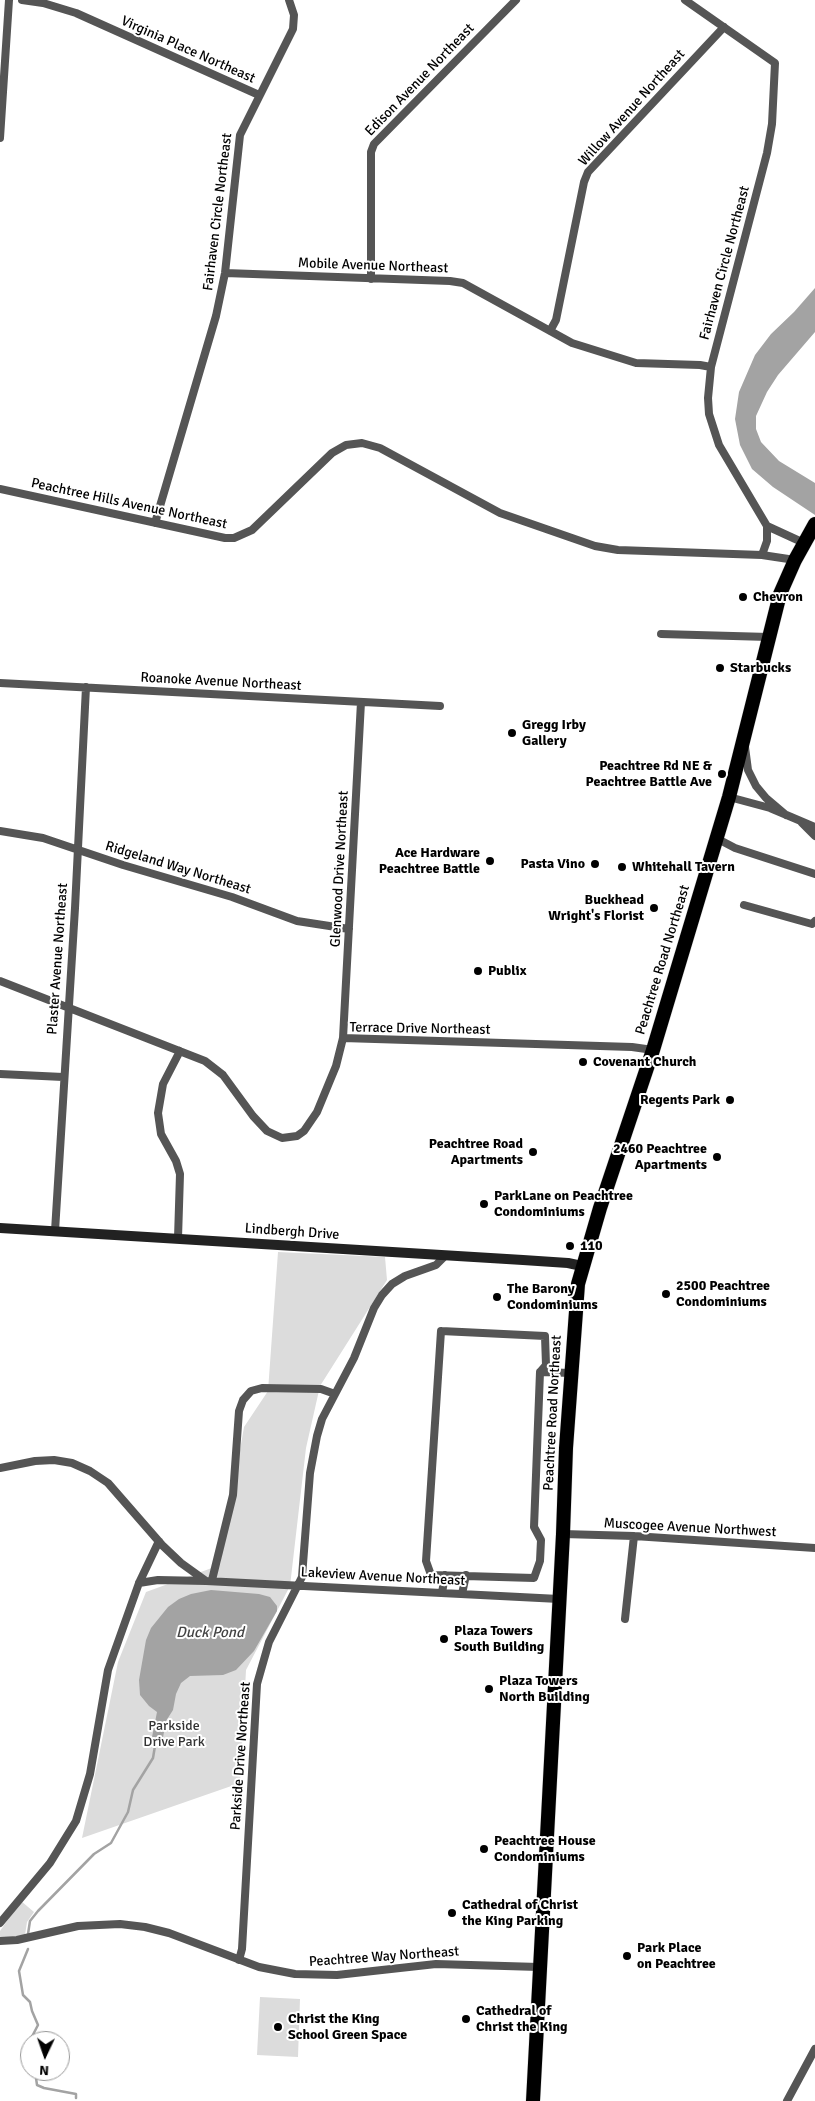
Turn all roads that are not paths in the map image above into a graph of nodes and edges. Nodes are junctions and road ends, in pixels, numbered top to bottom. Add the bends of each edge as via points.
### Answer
1 (9, 0) edge
2 (22, 0) edge
3 (289, 0) edge
4 (516, 0) edge
5 (685, 0) edge
6 (724, 27) junction
7 (259, 95) junction
8 (0, 138) edge
9 (225, 273) junction
10 (370, 279) junction
11 (550, 331) junction
12 (711, 367) junction
13 (0, 489) edge
14 (155, 523) junction
15 (815, 525) edge
16 (768, 526) junction
17 (804, 543) junction
18 (762, 555) junction
19 (795, 560) junction
20 (662, 634) dead end
21 (770, 637) junction
22 (0, 683) edge
23 (86, 687) junction
24 (361, 702) junction
25 (440, 706) dead end
26 (744, 738) junction
27 (729, 797) junction
28 (786, 815) junction
29 (799, 820) junction
30 (815, 827) edge
31 (0, 831) edge
32 (815, 836) edge
33 (716, 838) junction
34 (78, 850) junction
35 (815, 874) edge
36 (744, 905) dead end
37 (815, 921) edge
38 (350, 929) junction
39 (0, 981) edge
40 (68, 1008) junction
41 (343, 1038) junction
42 (653, 1050) junction
43 (180, 1051) junction
44 (0, 1074) edge
45 (63, 1077) junction
46 (0, 1228) edge
47 (55, 1231) junction
48 (178, 1238) junction
49 (445, 1256) junction
50 (582, 1266) junction
51 (540, 1372) junction
52 (571, 1373) junction
53 (335, 1394) junction
54 (0, 1468) edge
55 (563, 1534) junction
56 (634, 1536) junction
57 (159, 1541) junction
58 (815, 1548) edge
59 (445, 1575) junction
60 (466, 1575) junction
61 (209, 1581) junction
62 (139, 1583) junction
63 (298, 1585) junction
64 (442, 1593) junction
65 (462, 1594) junction
66 (559, 1599) junction
67 (625, 1619) dead end
68 (0, 1923) edge
69 (0, 1941) edge
70 (239, 1960) junction
71 (539, 1967) junction
72 (815, 2048) edge
73 (533, 2101) edge
74 (787, 2101) edge

1 - 8 street
2 - 7 street, Virginia Place Northeast via 76,14
3 - 7 street, Fairhaven Circle Northeast via 294,15 293,29
4 - 10 street, Edison Avenue Northeast via 374,144 371,152
5 - 6 street, Fairhaven Circle Northeast
6 - 11 street, Willow Avenue Northeast via 588,172 556,320
6 - 12 street, Fairhaven Circle Northeast via 772,59 776,67 767,153
7 - 9 street, Fairhaven Circle Northeast via 240,135
9 - 10 street, Mobile Avenue Northeast
9 - 14 street, Fairhaven Circle Northeast via 216,316
10 - 11 street, Mobile Avenue Northeast via 463,283
11 - 12 street, Mobile Avenue Northeast via 572,343 636,363
12 - 16 street, Fairhaven Circle Northeast via 708,398 713,430
13 - 14 street, Peachtree Hills Avenue Northeast
14 - 18 street, Peachtree Hills Avenue Northeast via 225,538 242,536 332,453 346,445 362,443 380,448 500,513 595,546 618,550
15 - 17 highway, Peachtree Road Northeast
16 - 17 street
16 - 18 street
17 - 19 highway, Peachtree Road Northeast
18 - 19 street, Peachtree Hills Avenue Northeast
19 - 21 highway, Peachtree Road Northeast via 780,594
20 - 21 street
21 - 26 highway, Peachtree Road Northeast
22 - 23 street, Roanoke Avenue Northeast
23 - 24 street, Roanoke Avenue Northeast
23 - 34 street, Plaster Avenue Northeast
24 - 25 street, Roanoke Avenue Northeast
24 - 38 street, Glenwood Drive Northeast
26 - 27 highway, Peachtree Road Northeast
26 - 28 street via 748,770 756,786
27 - 28 street
27 - 33 highway, Peachtree Road Northeast
28 - 29 street
29 - 30 street
29 - 32 street
31 - 34 street, Ridgeland Way Northeast via 28,834
33 - 35 street via 735,848
33 - 42 highway, Peachtree Road Northeast
34 - 38 street, Ridgeland Way Northeast via 232,897 297,921
34 - 40 street, Plaster Avenue Northeast
36 - 37 street via 812,924
38 - 41 street, Glenwood Drive Northeast
39 - 40 street, Terrace Drive Northeast
40 - 43 street, Terrace Drive Northeast
40 - 45 street, Plaster Avenue Northeast
41 - 42 street, Terrace Drive Northeast
41 - 43 street, Terrace Drive Northeast via 336,1066 317,1112 304,1131 289,1138 276,1137 267,1130 215,1067
42 - 50 highway, Peachtree Road Northeast
43 - 48 street via 163,1084 158,1114 161,1134 180,1174
44 - 45 street
45 - 47 street, Plaster Avenue Northeast
46 - 47 main road, Lindbergh Drive
47 - 48 main road, Lindbergh Drive
48 - 49 main road, Lindbergh Drive
49 - 50 main road, Lindbergh Drive
49 - 53 street, Parkside Drive Northeast via 433,1266 392,1284 382,1295
50 - 52 highway, Peachtree Road Northeast
51 - 52 street
51 - 59 street via 546,1365 545,1336 441,1331 426,1561 431,1575
51 - 60 street via 534,1527 541,1540 540,1561 534,1578
52 - 55 highway, Peachtree Road Northeast
53 - 61 street via 321,1389 262,1388 251,1391 243,1400 239,1411 233,1495
53 - 63 street, Parkside Drive Northeast via 322,1419 312,1454 303,1569
54 - 57 street via 54,1460 90,1471 120,1494
55 - 56 street, Muscogee Avenue Northwest
55 - 66 highway, Peachtree Road Northeast
56 - 58 street, Muscogee Avenue Northwest
56 - 67 street
57 - 61 street via 182,1563
57 - 62 street
59 - 60 street
59 - 64 street
60 - 65 street
61 - 62 street, Lakeview Avenue Northeast
61 - 63 street, Lakeview Avenue Northeast
62 - 68 street via 108,1670 90,1774 76,1821 50,1863
63 - 64 street, Lakeview Avenue Northeast
63 - 70 street, Parkside Drive Northeast via 269,1642 257,1684
64 - 65 street, Lakeview Avenue Northeast
65 - 66 street, Lakeview Avenue Northeast
66 - 71 highway, Peachtree Road Northeast
69 - 70 street, Peachtree Way Northeast via 78,1926 122,1924 169,1933
70 - 71 street, Peachtree Way Northeast via 276,1971 312,1976 436,1964
71 - 73 highway, Peachtree Road Northeast
72 - 74 street

